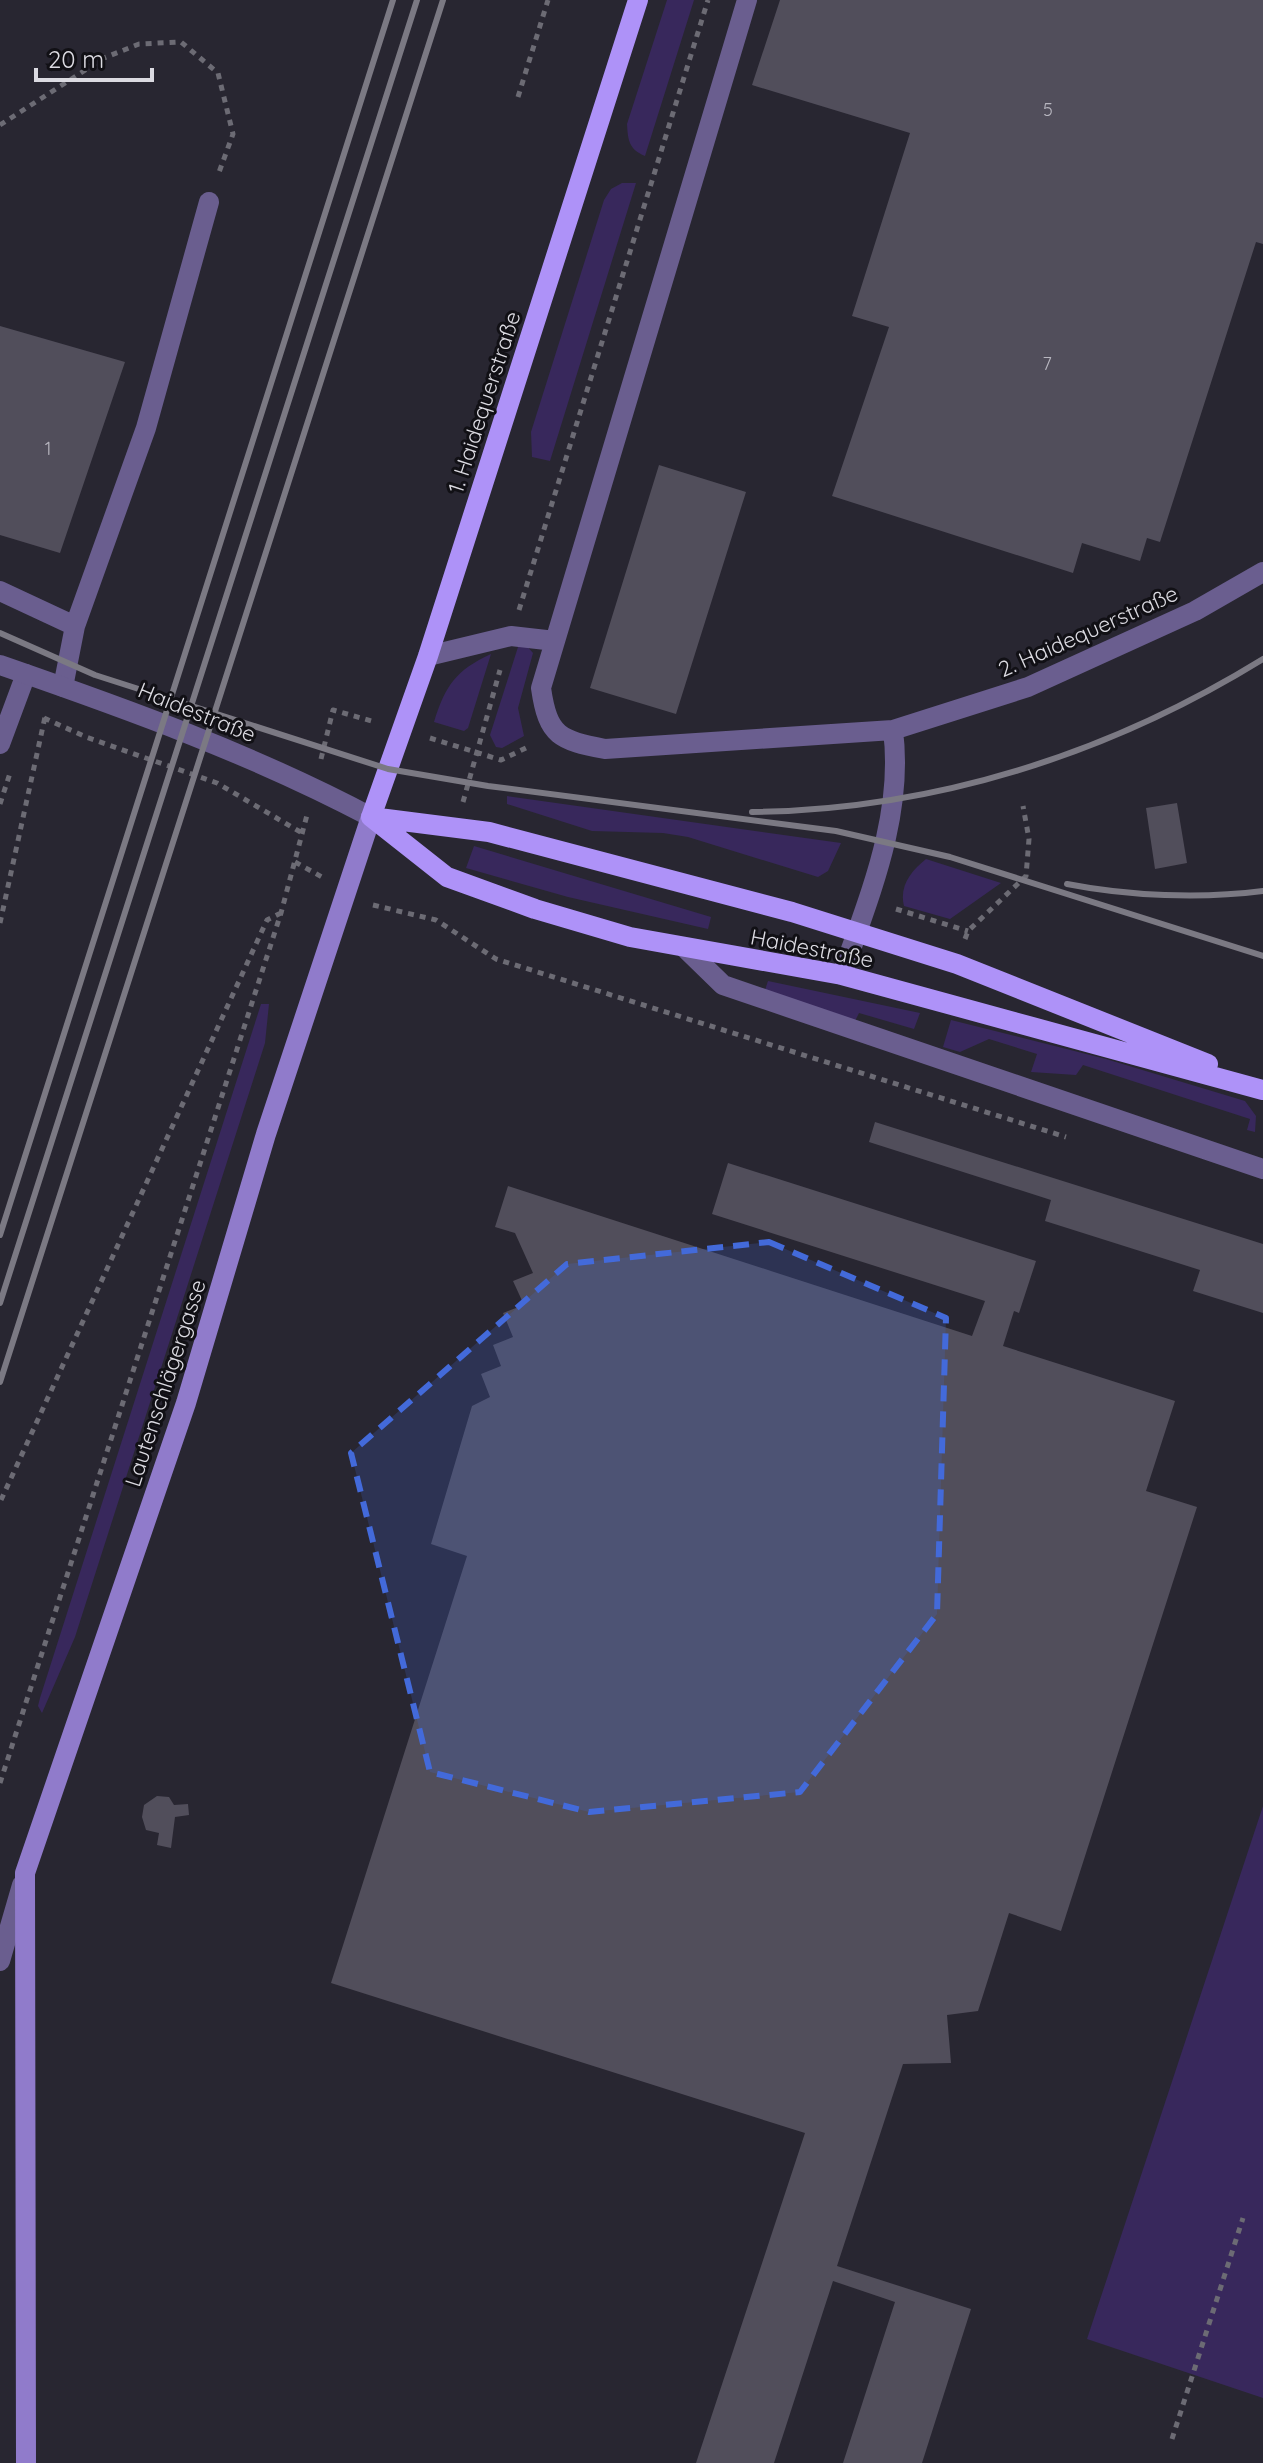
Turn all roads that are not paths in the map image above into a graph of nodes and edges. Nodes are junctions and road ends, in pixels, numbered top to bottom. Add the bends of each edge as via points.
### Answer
1 (638, 0) edge
2 (747, 0) edge
3 (209, 202) road end
4 (1263, 572) edge
5 (0, 591) edge
6 (75, 626) junction
7 (555, 641) junction
8 (428, 656) junction
9 (0, 665) edge
10 (26, 674) junction
11 (63, 687) junction
12 (893, 730) junction
13 (0, 744) edge
14 (371, 817) junction
15 (857, 932) junction
16 (685, 948) junction
17 (842, 975) junction
18 (1263, 1088) edge
19 (1263, 1169) edge
20 (25, 1873) junction
21 (0, 1961) edge
22 (26, 2463) edge

1 - 8 main road, 1. Haidequerstraße
2 - 7 street, 2. Haidequerstraße
3 - 6 street via 146,428
4 - 12 street, 2. Haidequerstraße via 1195,611 1028,687
5 - 6 street
6 - 11 street
7 - 8 street via 511,636
7 - 12 street, 2. Haidequerstraße via 541,688 545,716 565,741 605,749
8 - 14 main road, 1. Haidequerstraße
9 - 10 street, Haidestraße
10 - 11 street, Haidestraße
10 - 13 street
11 - 14 street, Haidestraße via 280,772
12 - 15 street via 895,772 886,843
14 - 15 main road, Haidestraße via 489,832
14 - 16 main road, Haidestraße via 447,877 535,909
14 - 20 main road, Lautenschlägergasse via 266,1134 186,1403
15 - 17 street
15 - 18 main road, Haidestraße via 957,964
16 - 17 main road, Haidestraße
16 - 19 street via 723,985
17 - 18 main road, Haidestraße
20 - 21 street, Lautenschlägergasse
20 - 22 main road

